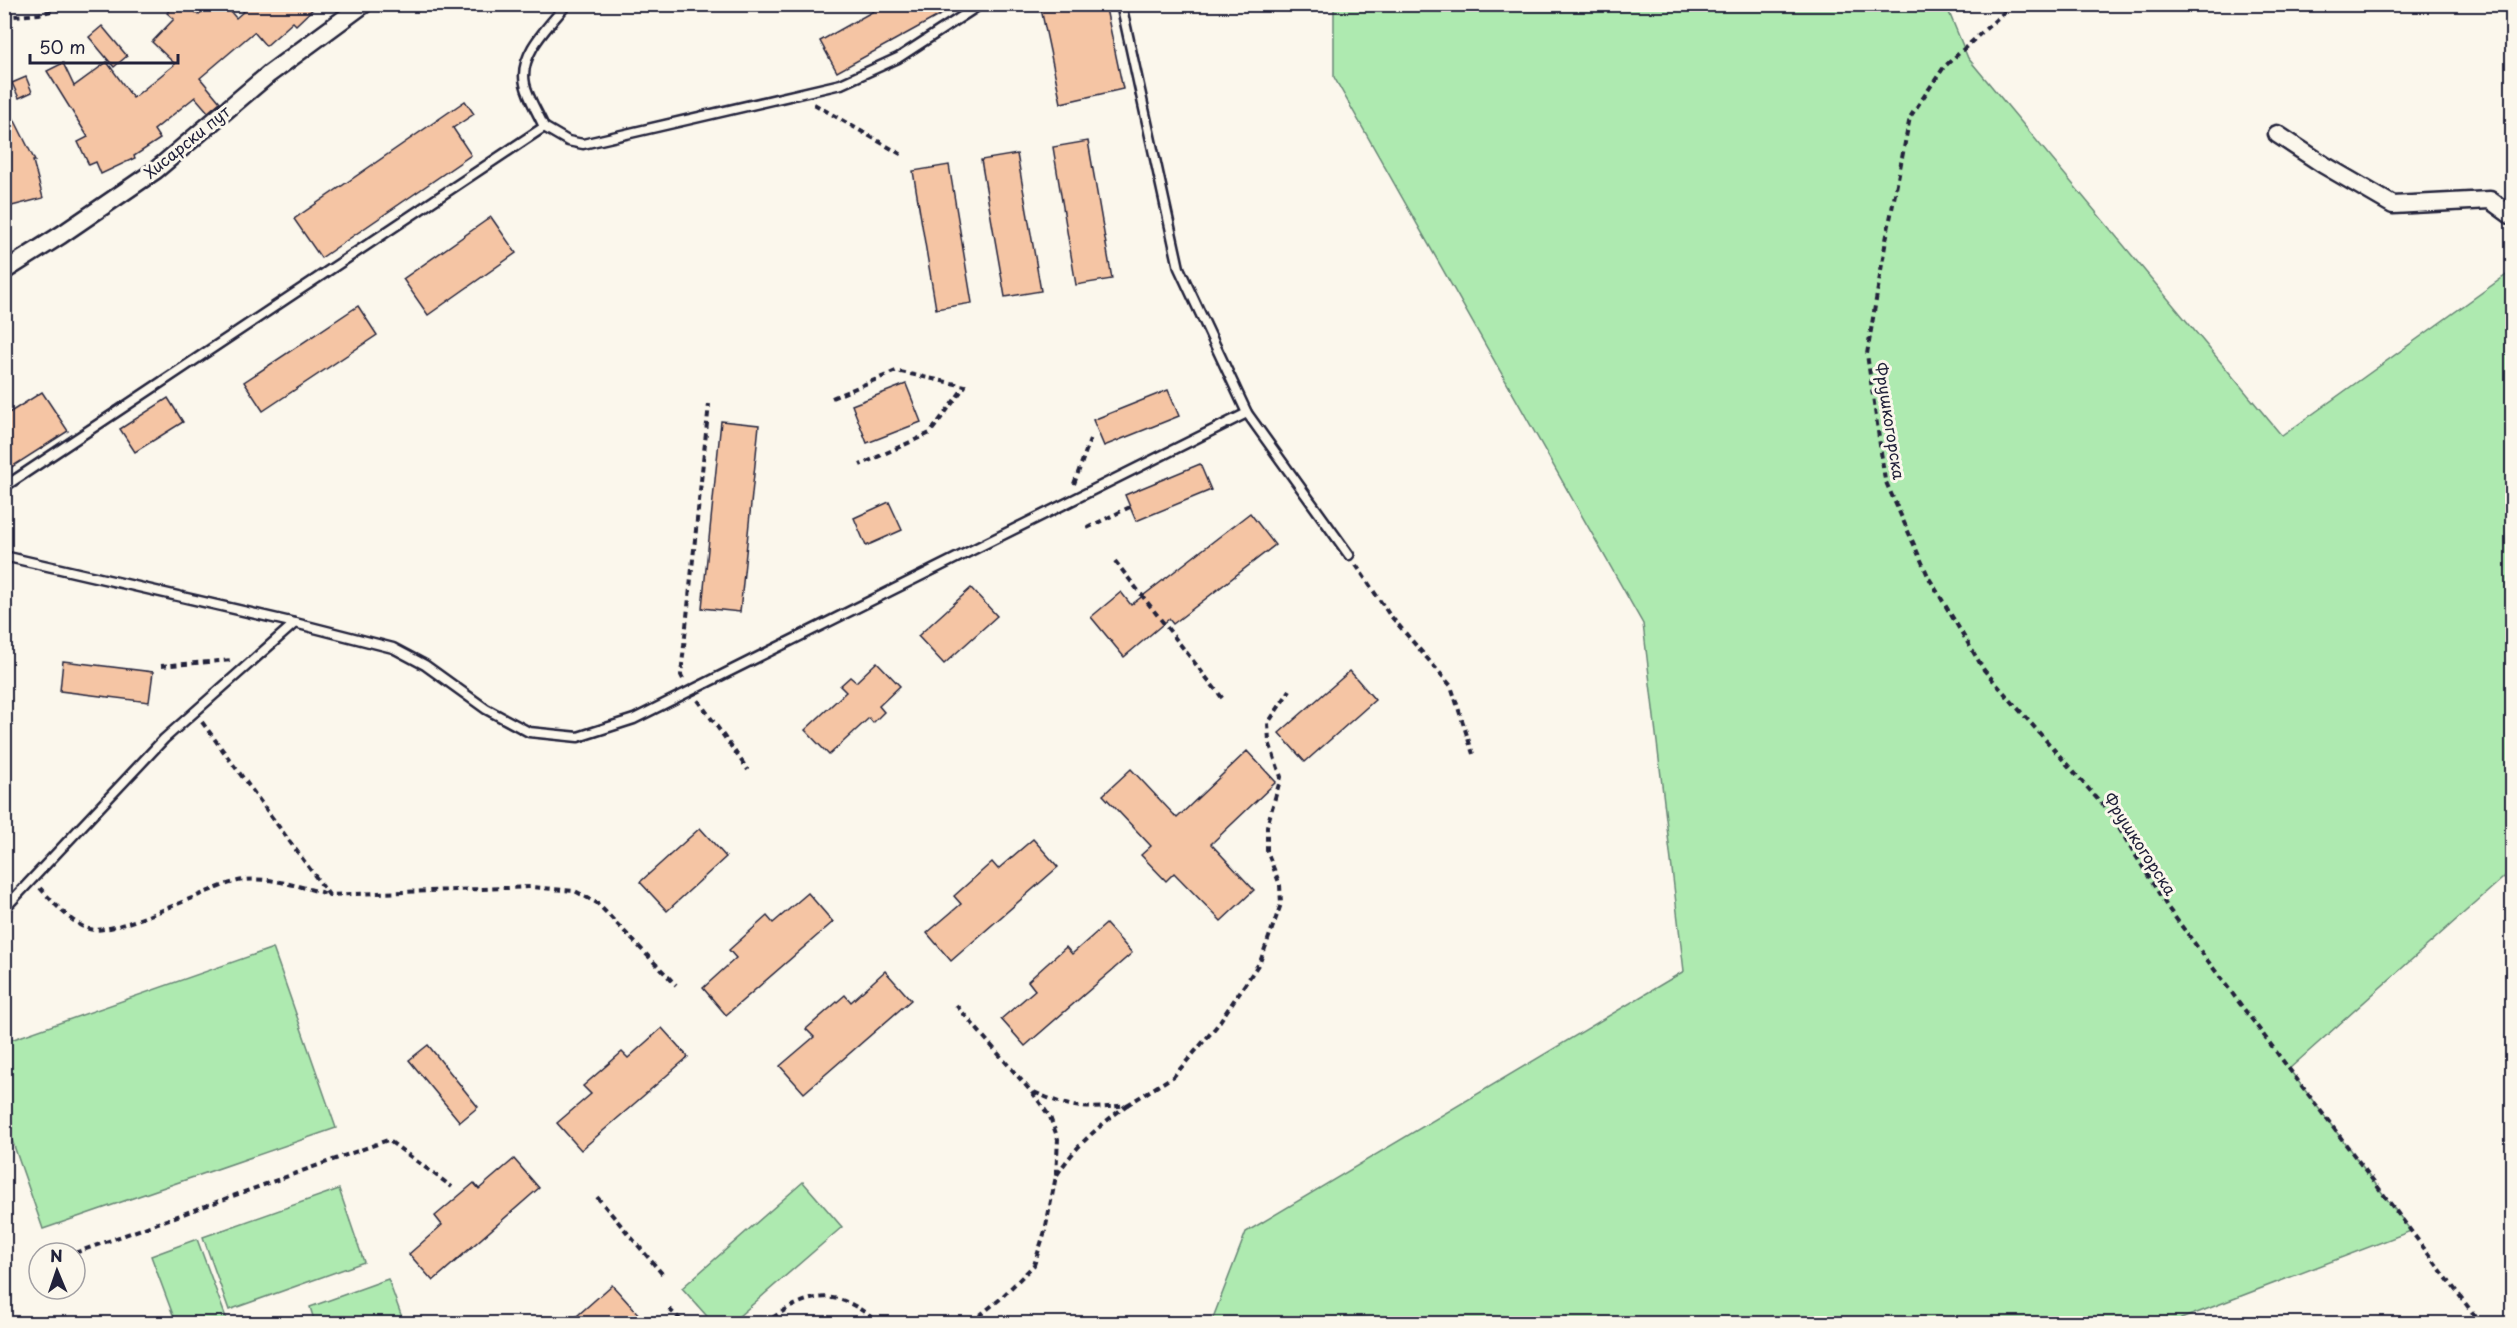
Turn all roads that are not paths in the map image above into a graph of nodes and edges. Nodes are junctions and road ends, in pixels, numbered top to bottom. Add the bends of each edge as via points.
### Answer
1 (364, 4) edge
2 (567, 4) edge
3 (981, 4) edge
4 (1120, 4) edge
5 (544, 127) junction
6 (2277, 134) dead end
7 (2512, 216) edge
8 (4, 271) edge
9 (1247, 413) junction
10 (4, 487) edge
11 (4, 555) edge
12 (1349, 555) road end
13 (295, 622) junction
14 (4, 909) edge
15 (4, 1321) edge
16 (10, 1323) edge

1 - 8 street, Хисарски пут via 269,74 156,170
2 - 5 lane via 536,43 526,63 525,83
3 - 5 lane via 898,58 841,84 583,144 568,141
4 - 9 lane via 1179,268
5 - 10 lane
6 - 7 street via 2393,205 2490,200
9 - 12 lane
9 - 13 lane via 634,719 578,737 529,732 486,709 425,665 393,648
11 - 13 lane
13 - 14 lane via 164,740
15 - 16 lane

